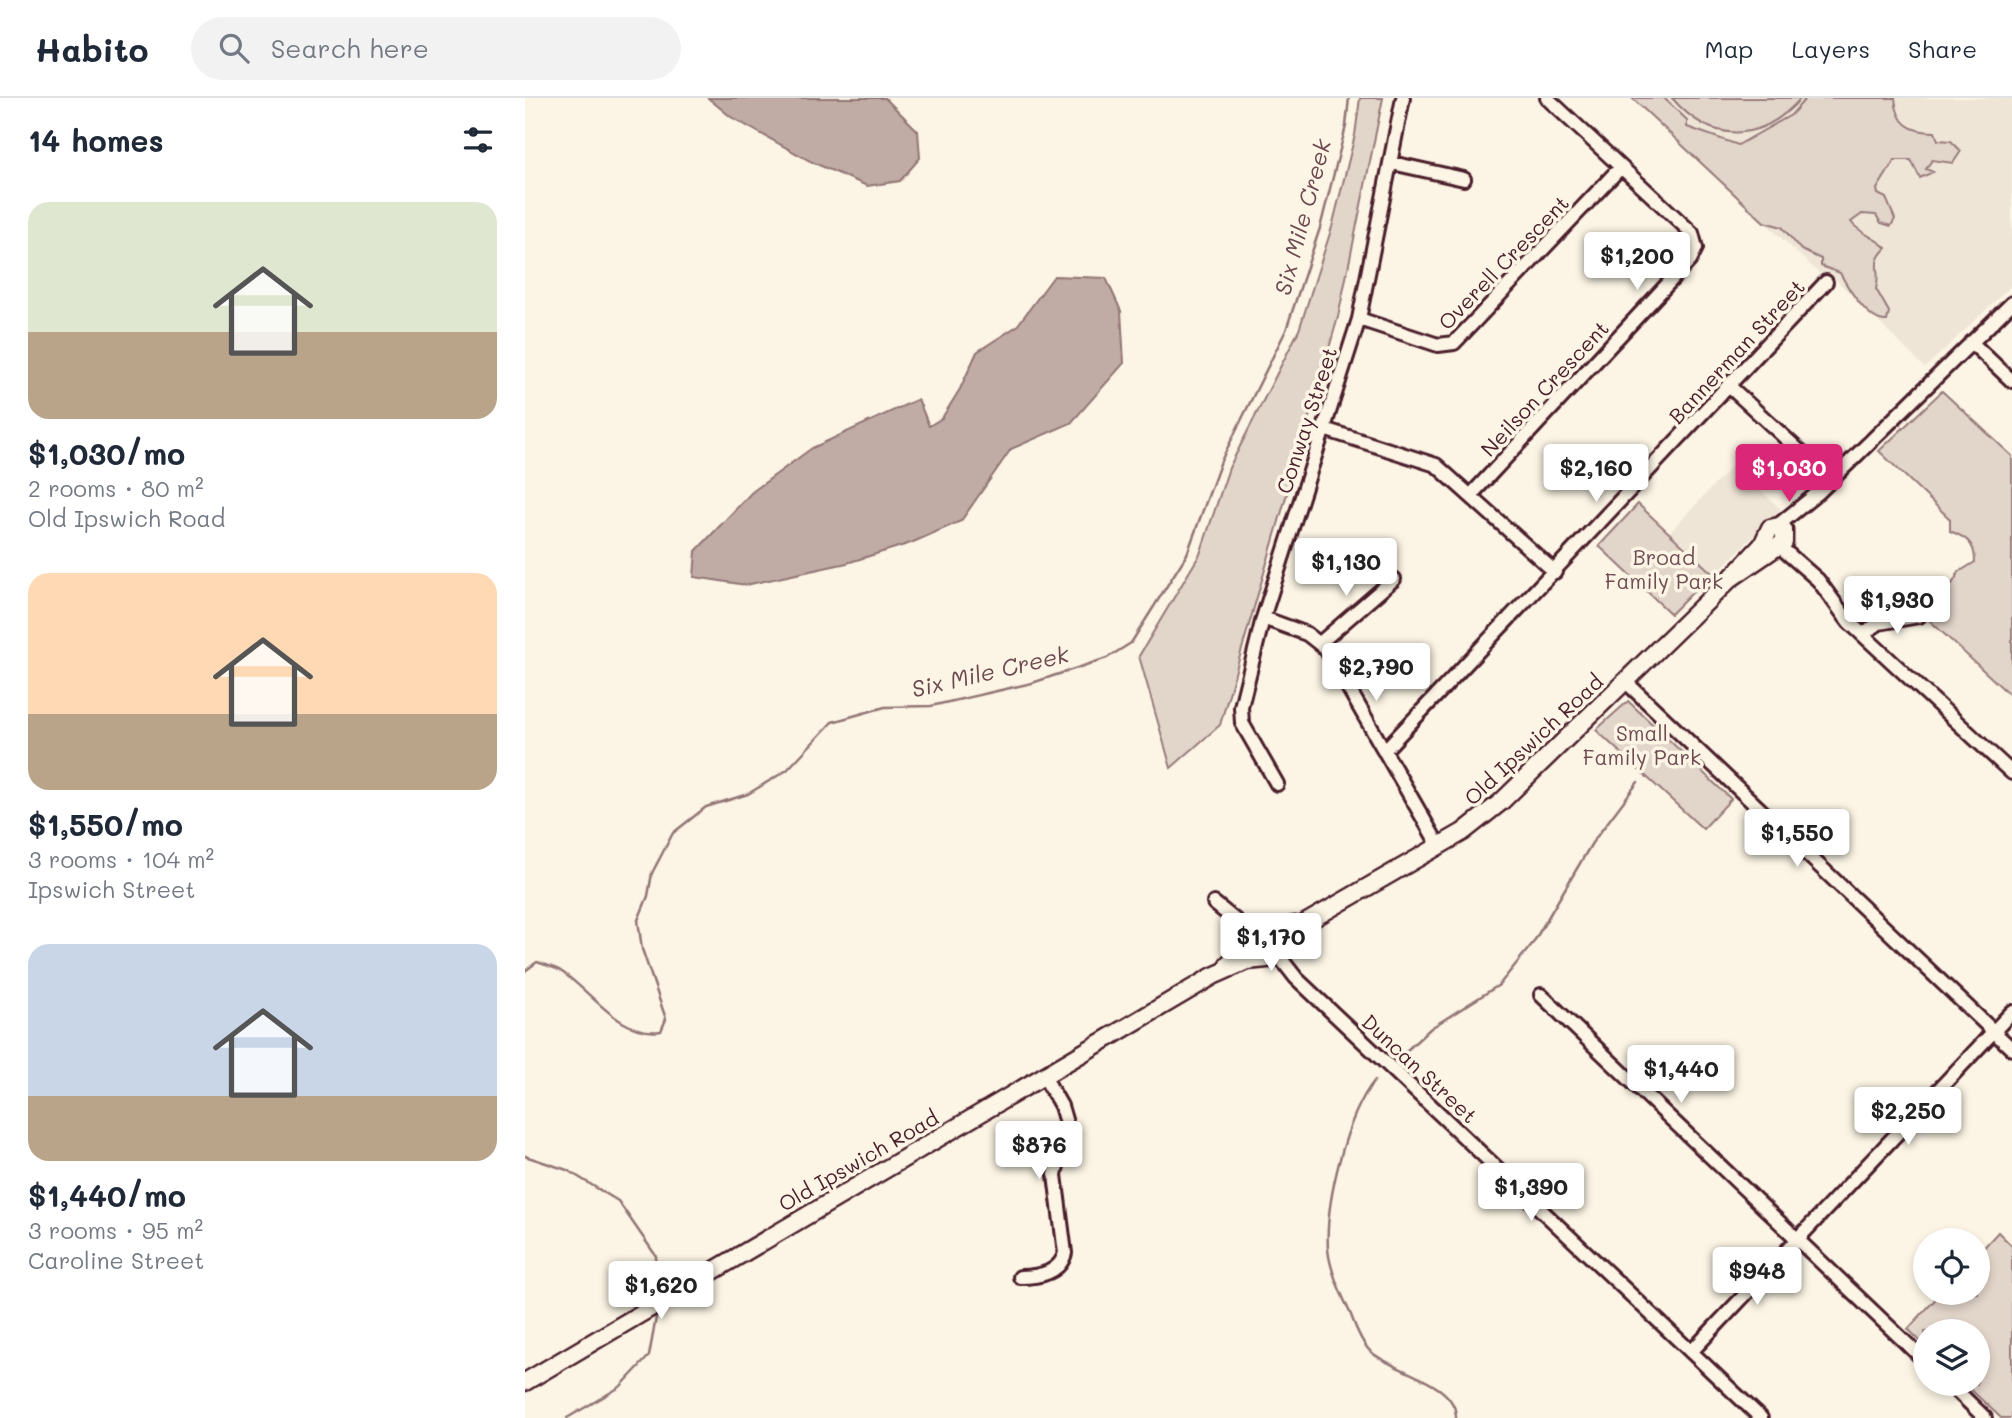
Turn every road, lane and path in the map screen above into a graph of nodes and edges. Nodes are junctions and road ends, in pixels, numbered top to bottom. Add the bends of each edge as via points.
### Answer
1 (1403, 98) edge
2 (1547, 98) edge
3 (1391, 163) junction
4 (1621, 167) junction
5 (1464, 178) dead end
6 (1826, 282) dead end
7 (2012, 303) edge
8 (1359, 319) junction
9 (1971, 342) junction
10 (2012, 381) edge
11 (1729, 386) junction
12 (1324, 429) junction
13 (1831, 480) junction
14 (1471, 495) junction
15 (1778, 537) junction
16 (1555, 572) junction
17 (1394, 579) dead end
18 (1919, 616) dead end
19 (1263, 618) junction
20 (1864, 633) junction
21 (1321, 643) junction
22 (1625, 681) junction
23 (1384, 751) junction
24 (2012, 773) edge
25 (1277, 784) dead end
26 (1439, 846) junction
27 (1214, 903) dead end
28 (1307, 922) junction
29 (1256, 937) junction
30 (1268, 954) junction
31 (1213, 976) junction
32 (1541, 995) dead end
33 (2012, 1012) edge
34 (1993, 1032) junction
35 (2012, 1049) edge
36 (1044, 1076) junction
37 (1798, 1240) junction
38 (1020, 1277) dead end
39 (1913, 1350) edge
40 (1691, 1352) junction
41 (525, 1382) edge
42 (1962, 1396) edge
43 (1761, 1418) edge
44 (1985, 1418) edge

1 - 3 street, Conway Street
2 - 4 street, Neilson Crescent
3 - 5 street
3 - 8 street, Conway Street
4 - 8 street, Overell Crescent via 1454,343 1438,345
4 - 14 street, Neilson Crescent via 1692,233 1696,242 1693,254
6 - 11 street, Bannerman Street
7 - 9 street, Old Ipswich Road
8 - 12 street, Conway Street
9 - 10 street
9 - 13 street, Old Ipswich Road
11 - 13 street
11 - 16 street, Bannerman Street
12 - 14 street via 1428,462
12 - 19 street, Conway Street
13 - 15 street, Old Ipswich Road
14 - 16 street
15 - 20 street via 1827,582
15 - 22 main road, Old Ipswich Road
16 - 23 street, Bannerman Street
17 - 21 street
18 - 20 street via 1879,623
19 - 21 street
19 - 25 street, Conway Street via 1240,716
20 - 24 street
21 - 23 street
22 - 26 main road, Old Ipswich Road via 1501,802
22 - 34 street
23 - 26 street
26 - 28 main road, Old Ipswich Road
27 - 29 street
28 - 29 main road, Old Ipswich Road
28 - 30 main road, Old Ipswich Road
29 - 30 main road via 1273,938
29 - 30 main road via 1250,954
29 - 31 main road, Old Ipswich Road
30 - 31 main road, Old Ipswich Road
30 - 40 street, Duncan Street
31 - 36 main road, Old Ipswich Road
32 - 37 street
33 - 34 street
34 - 35 street
34 - 37 street
36 - 38 street via 1066,1123 1055,1175 1066,1253 1054,1270
36 - 41 main road, Old Ipswich Road
37 - 39 street
37 - 40 street
40 - 43 street, Duncan Street
42 - 44 street

